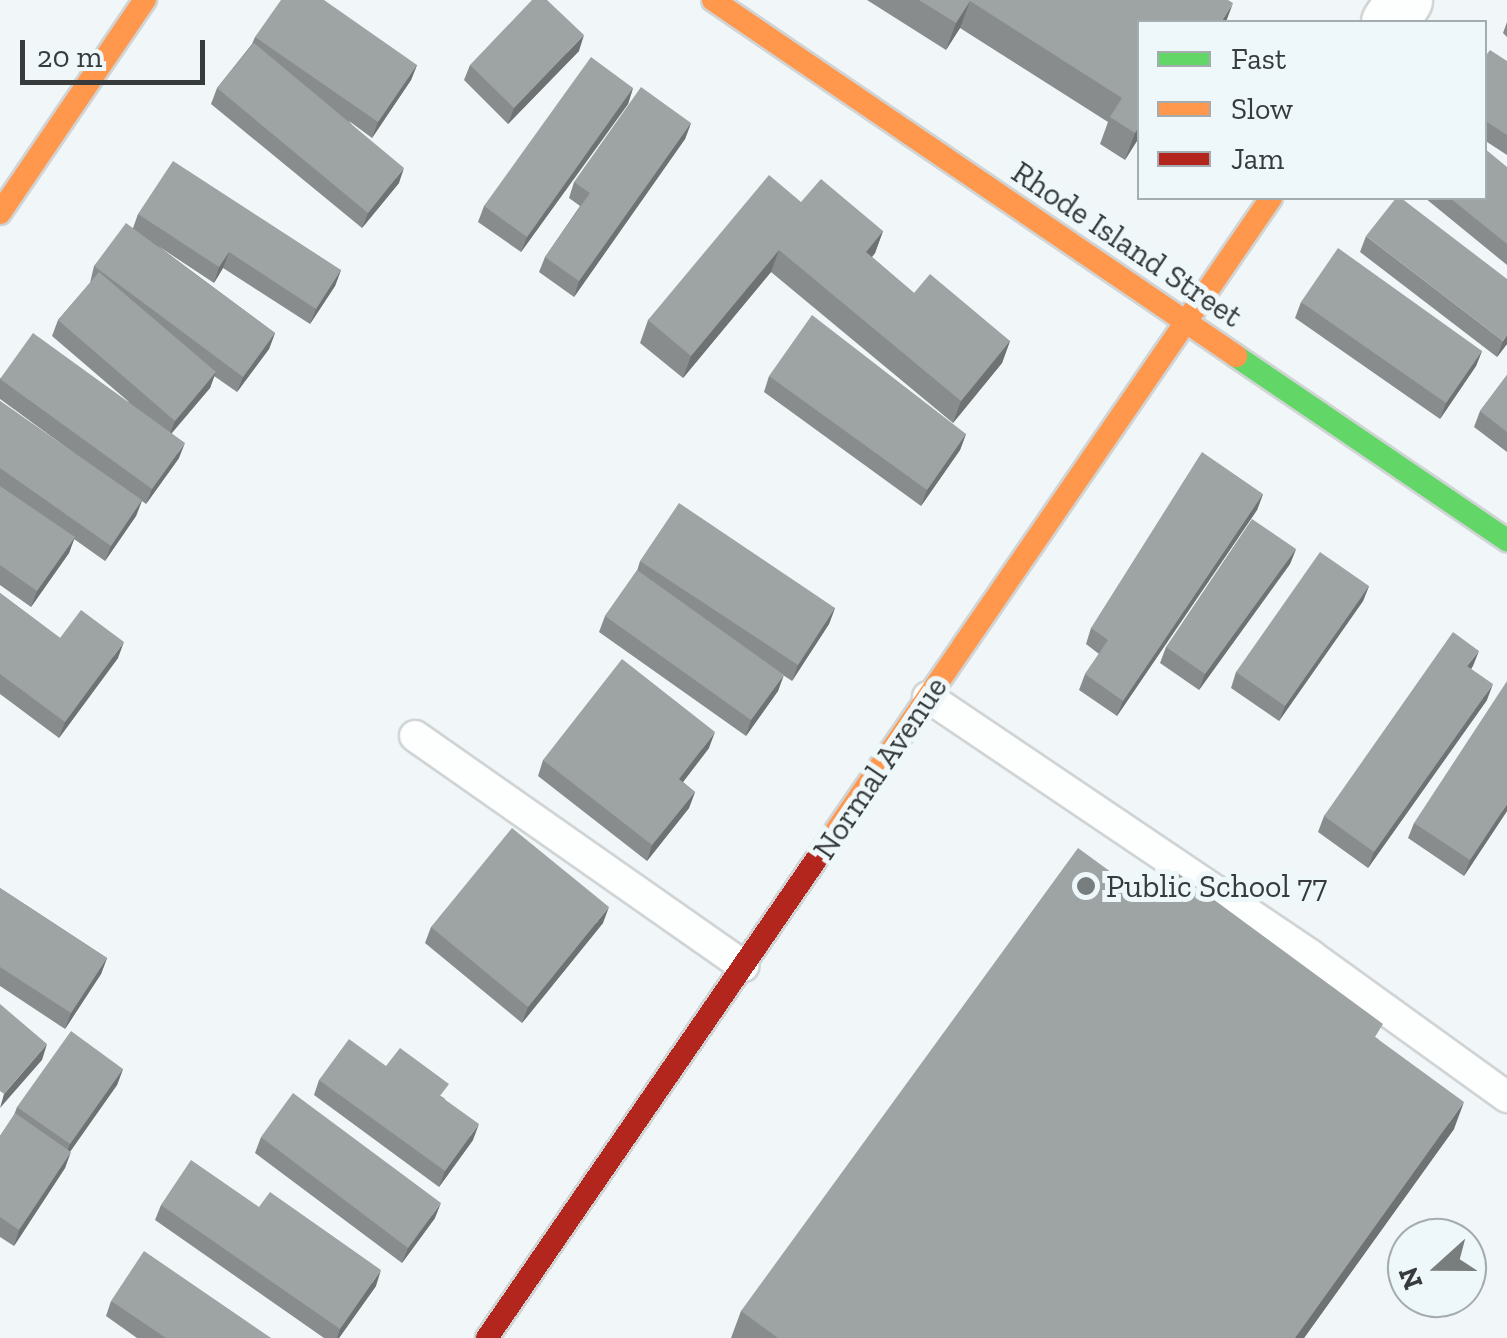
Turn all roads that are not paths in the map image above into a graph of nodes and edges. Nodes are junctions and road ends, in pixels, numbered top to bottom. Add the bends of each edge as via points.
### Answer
1 (145, 0) edge
2 (712, 0) edge
3 (1270, 200) edge
4 (0, 213) edge
5 (1185, 324) junction
6 (1507, 540) edge
7 (928, 697) junction
8 (415, 736) dead end
9 (743, 966) junction
10 (1507, 1098) edge
11 (487, 1338) edge

1 - 4 street
2 - 5 street, Rhode Island Street
3 - 5 street, Normal Avenue
5 - 6 street, Rhode Island Street
5 - 7 street, Normal Avenue
7 - 9 street, Normal Avenue
7 - 10 lane via 1310,955
8 - 9 lane
9 - 11 street, Normal Avenue

